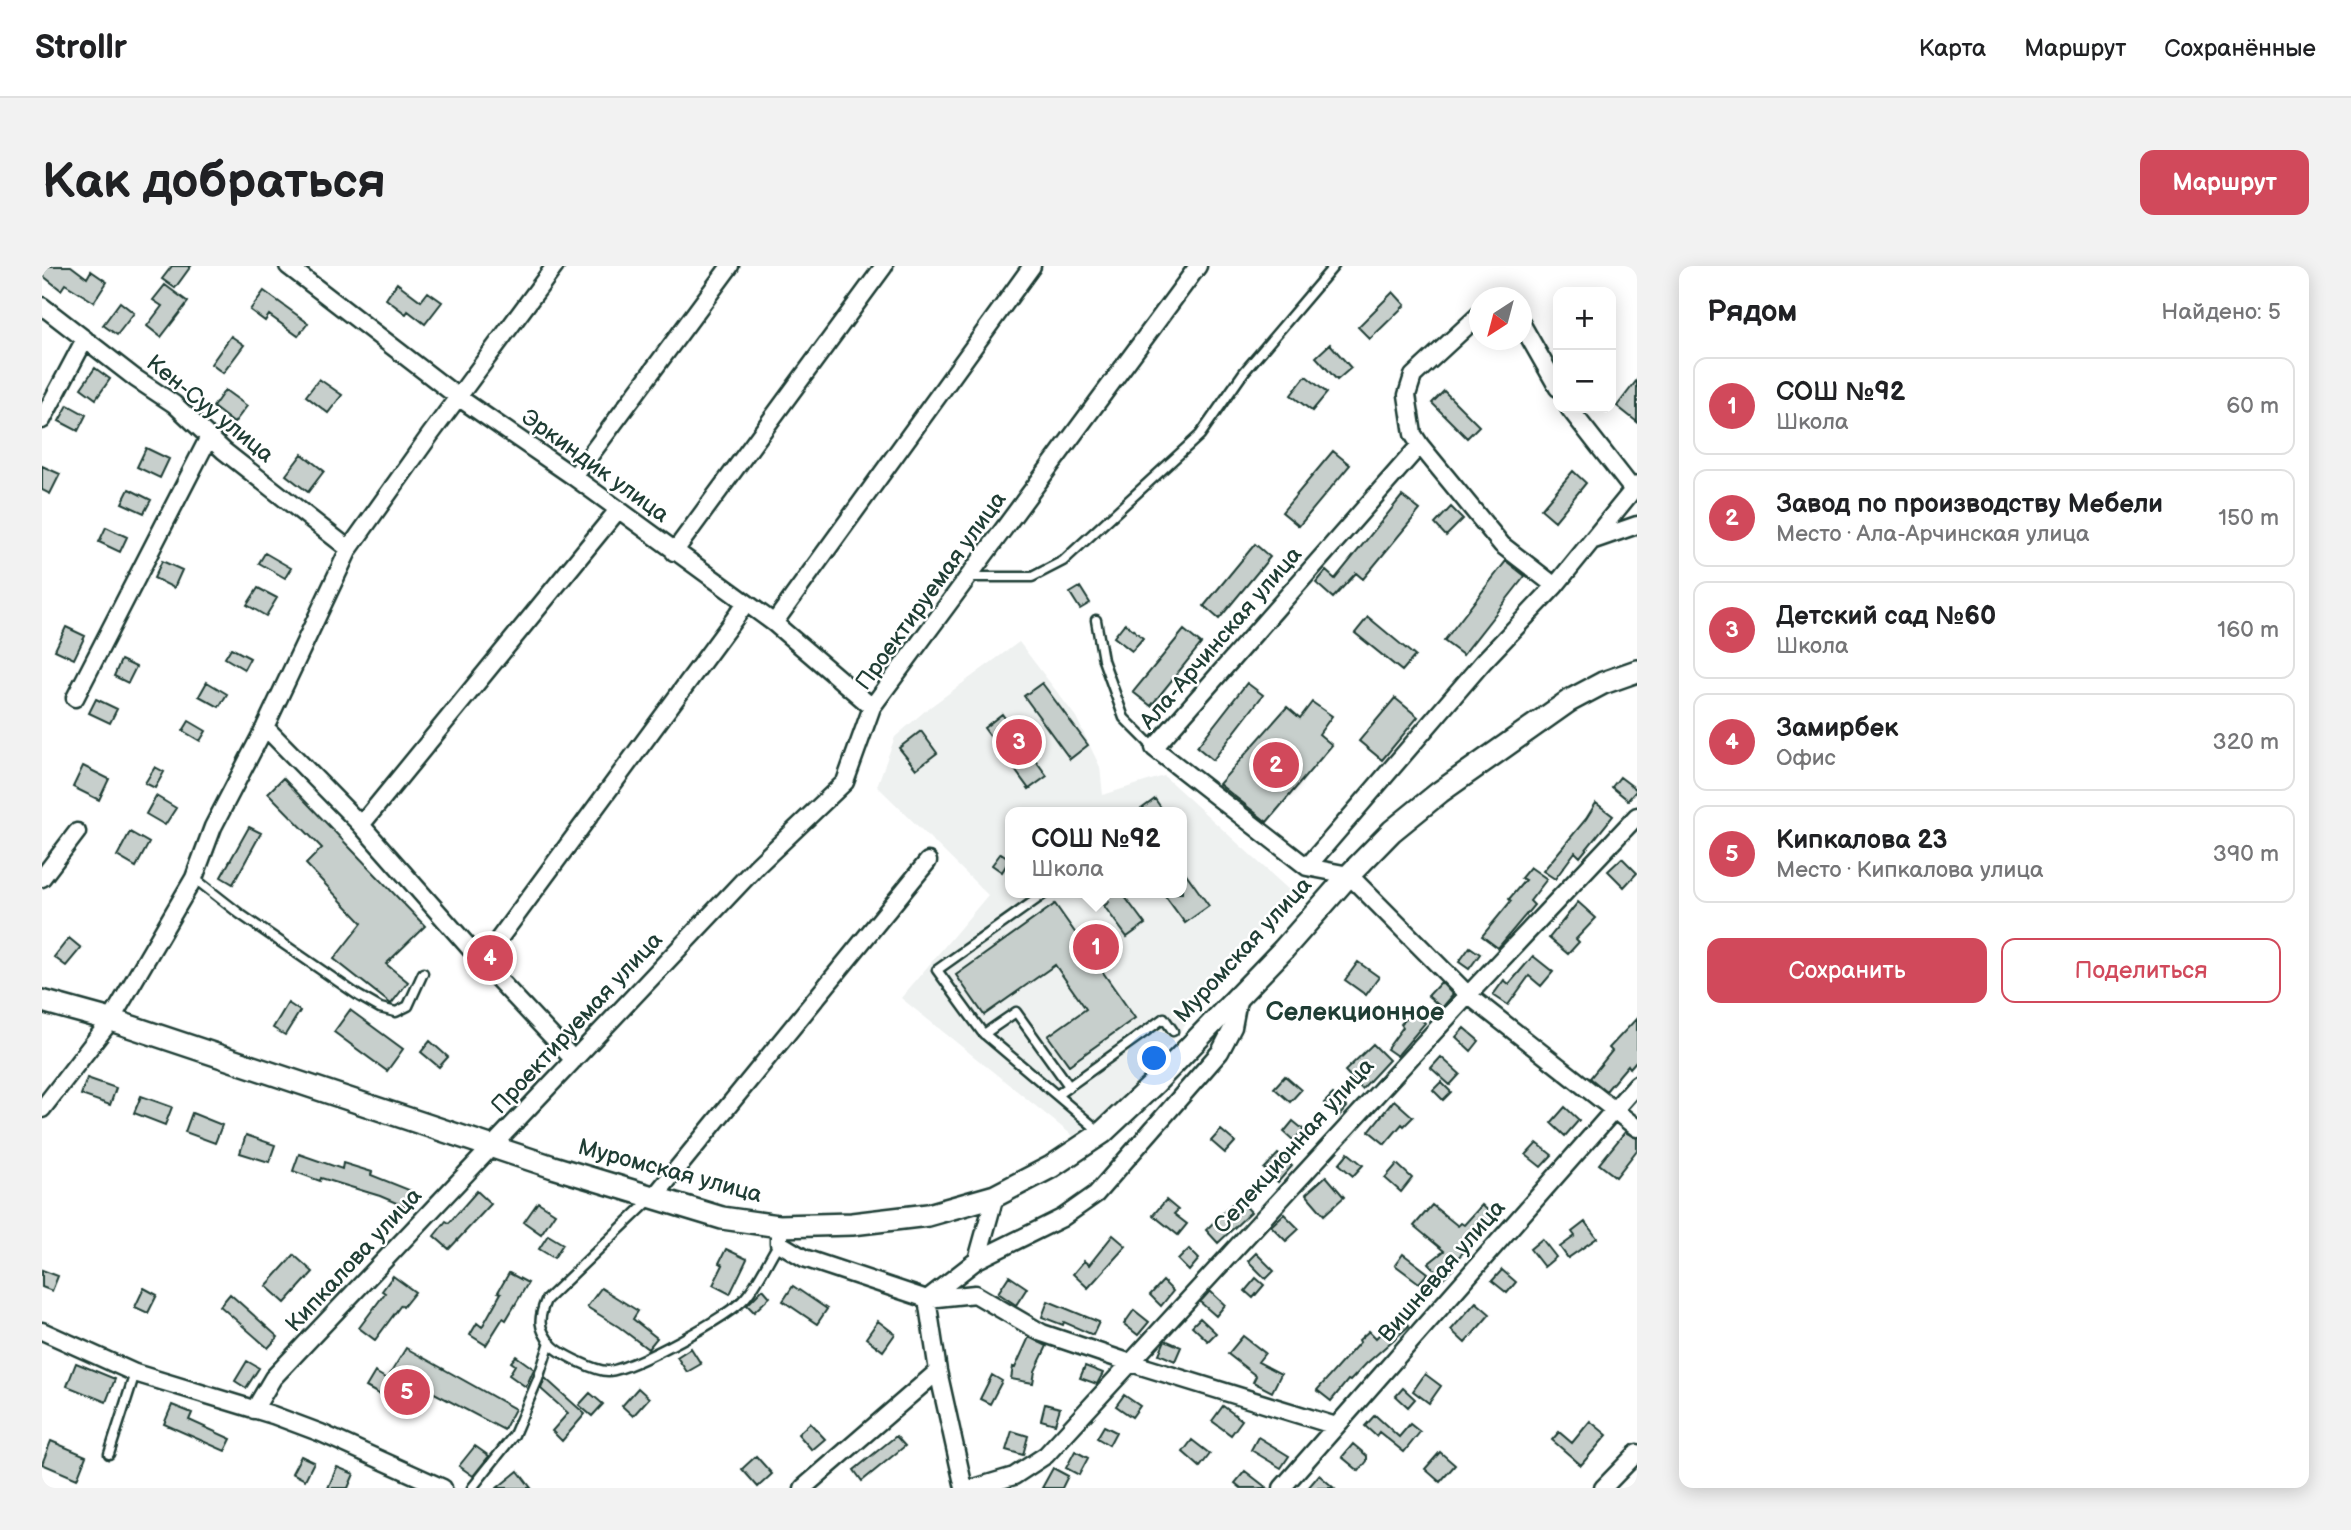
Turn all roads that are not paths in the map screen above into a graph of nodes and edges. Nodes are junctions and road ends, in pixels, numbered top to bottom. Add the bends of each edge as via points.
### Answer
1 (288, 266) edge
2 (555, 266) edge
3 (730, 266) edge
4 (884, 266) edge
5 (1032, 266) edge
6 (1198, 266) edge
7 (1334, 266) edge
8 (42, 306) edge
9 (1469, 324) edge
10 (85, 339) junction
11 (1532, 342) edge
12 (1553, 379) edge
13 (458, 397) junction
14 (1573, 413) edge
15 (42, 420) edge
16 (209, 437) junction
17 (1420, 445) junction
18 (574, 477) junction
19 (1635, 487) edge
20 (618, 510) junction
21 (1637, 525) edge
22 (1594, 540) junction
23 (349, 549) junction
24 (674, 552) junction
25 (969, 577) junction
26 (1555, 586) junction
27 (746, 603) junction
28 (1096, 620) dead end
29 (774, 623) junction
30 (1637, 671) edge
31 (75, 698) dead end
32 (872, 707) junction
33 (265, 727) junction
34 (1154, 748) junction
35 (1637, 816) edge
36 (361, 825) junction
37 (77, 832) dead end
38 (928, 861) dead end
39 (1307, 867) junction
40 (1349, 875) junction
41 (194, 877) junction
42 (42, 878) edge
43 (1038, 898) edge
44 (482, 962) junction
45 (423, 973) dead end
46 (1239, 995) junction
47 (1468, 995) junction
48 (42, 1001) edge
49 (111, 1020) junction
50 (1173, 1031) dead end
51 (984, 1034) junction
52 (574, 1060) junction
53 (1637, 1084) edge
54 (1069, 1086) junction
55 (1057, 1095) junction
56 (42, 1109) edge
57 (1615, 1109) junction
58 (1637, 1128) edge
59 (1102, 1133) junction
60 (493, 1146) junction
61 (995, 1196) junction
62 (654, 1197) junction
63 (779, 1234) junction
64 (977, 1260) junction
65 (927, 1299) junction
66 (42, 1331) edge
67 (550, 1342) junction
68 (1131, 1363) junction
69 (938, 1371) junction
70 (135, 1373) junction
71 (254, 1410) junction
72 (1336, 1426) junction
73 (1637, 1453) edge
74 (109, 1454) dead end
75 (443, 1488) edge
76 (472, 1488) edge
77 (803, 1488) edge
78 (964, 1488) edge
79 (974, 1488) edge
80 (1282, 1488) edge
81 (1603, 1488) edge

1 - 13 street, Эркиндик улица
2 - 13 street
3 - 18 street
4 - 24 street
5 - 29 street
6 - 25 street, Проектируемая улица
7 - 25 lane via 1244,372 1200,435 1063,561 1032,577
8 - 10 street, Кен-Суу улица
9 - 17 street via 1413,376 1407,395 1413,434
10 - 15 street
10 - 16 street, Кен-Суу улица via 174,404
11 - 12 street
13 - 18 street, Эркиндик улица
13 - 23 street
14 - 19 street
16 - 23 street, Кен-Суу улица
16 - 31 street
17 - 26 street via 1502,545
17 - 34 street, Ала-Арчинская улица
18 - 20 street, Эркиндик улица
19 - 22 street
20 - 24 street, Эркиндик улица
20 - 36 street
21 - 22 street
22 - 26 street
23 - 33 street
24 - 27 street, Эркиндик улица
25 - 32 street, Проектируемая улица
26 - 39 street via 1483,662
27 - 29 street, Эркиндик улица
27 - 44 street
28 - 34 lane via 1103,660 1124,718
29 - 32 street, Эркиндик улица
30 - 40 street via 1569,701 1497,750 1411,816
32 - 52 street, Проектируемая улица via 845,782 757,866
33 - 36 street
33 - 41 street
34 - 39 street, Ала-Арчинская улица
35 - 47 street, Селекционная улица
36 - 44 street
37 - 42 street
38 - 62 street
39 - 40 street, Ала-Арчинская улица
40 - 46 street, Муромская улица
40 - 47 street
41 - 45 lane via 283,944 380,1008 396,1012 408,1006
41 - 49 street
43 - 51 lane via 937,970
44 - 52 street
46 - 59 street, Муромская улица
46 - 64 street via 1233,1027 1220,1052 1096,1194 1062,1218
47 - 57 street
47 - 68 street, Селекционная улица
48 - 49 street, Муромская улица
49 - 56 street
49 - 60 street, Муромская улица
50 - 54 lane via 1164,1018
51 - 54 lane via 1016,1012
51 - 55 lane
52 - 60 street, Проектируемая улица
53 - 57 street, Вишневая улица
54 - 55 lane
55 - 59 lane
57 - 58 street
57 - 72 street, Вишневая улица
59 - 61 street, Муромская улица
60 - 62 street, Муромская улица
60 - 71 street, Кипкалова улица via 273,1378
61 - 63 street, Муромская улица via 928,1215
61 - 64 street
62 - 63 street, Муромская улица
62 - 67 lane via 546,1300 539,1316
63 - 65 street via 804,1258
63 - 67 lane via 744,1299 698,1331 635,1363 607,1371 581,1362
64 - 65 street
65 - 68 street via 975,1294 1042,1333
65 - 69 street
66 - 70 street
67 - 76 lane via 514,1435
68 - 72 street
68 - 79 street, Селекционная улица via 1046,1455 1014,1476
69 - 77 street
69 - 78 street
70 - 71 street
70 - 74 lane
71 - 75 street via 321,1433
72 - 80 street, Вишневая улица
73 - 81 street

